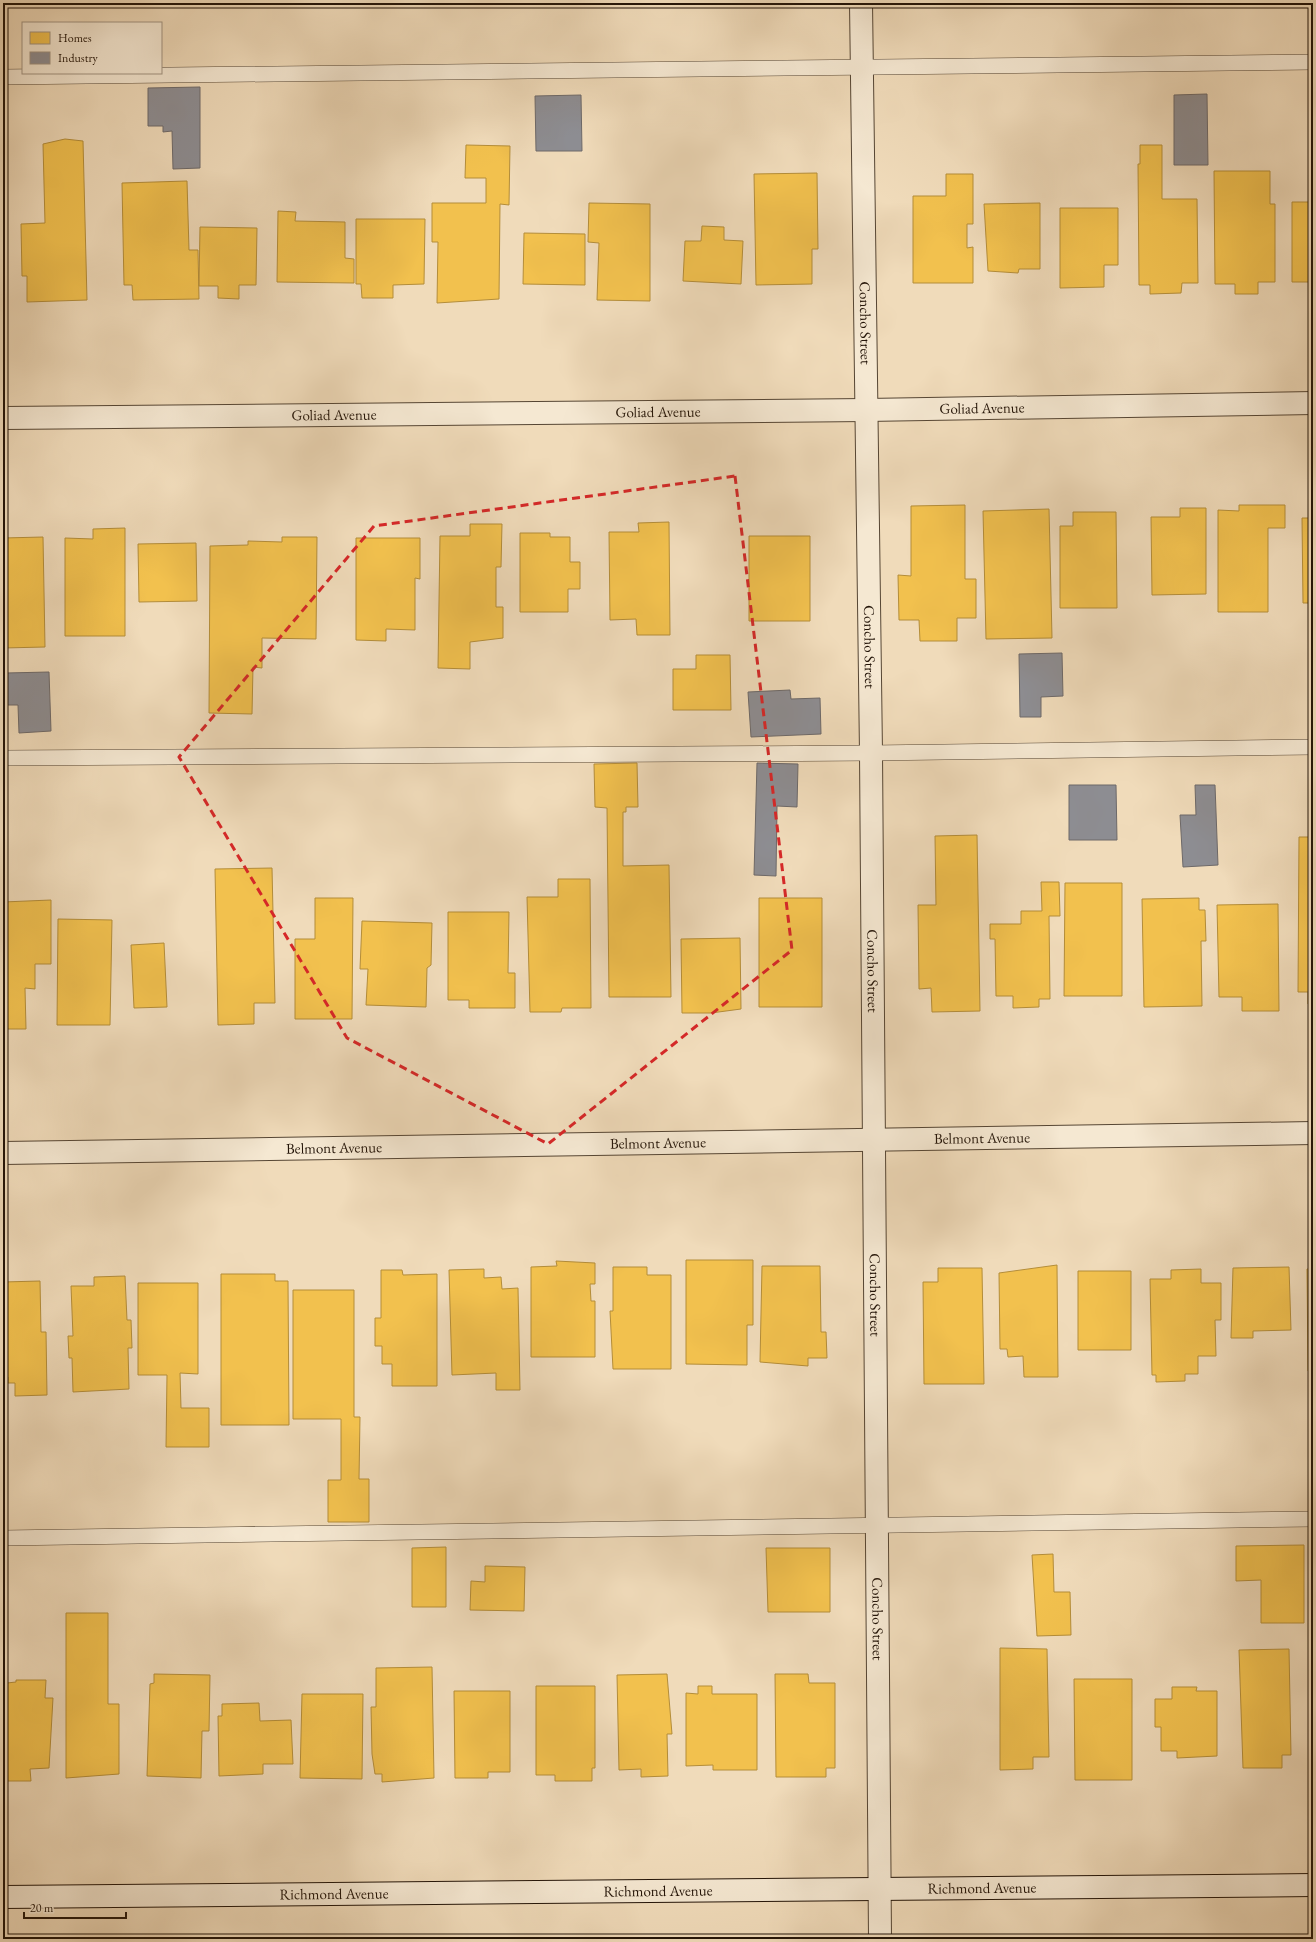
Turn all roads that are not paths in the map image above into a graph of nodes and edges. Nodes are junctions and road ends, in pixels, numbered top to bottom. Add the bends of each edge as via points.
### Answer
1 (861, 3) edge
2 (1313, 62) edge
3 (862, 67) junction
4 (3, 77) edge
5 (1313, 403) edge
6 (866, 410) junction
7 (3, 418) edge
8 (1313, 747) edge
9 (871, 753) junction
10 (3, 758) edge
11 (1313, 1133) edge
12 (873, 1140) junction
13 (3, 1152) edge
14 (1313, 1519) edge
15 (877, 1526) junction
16 (3, 1538) edge
17 (1313, 1885) edge
18 (880, 1888) junction
19 (3, 1897) edge
20 (880, 1939) edge

1 - 3 street, Concho Street
2 - 3 lane
3 - 4 lane
3 - 6 street, Concho Street
5 - 6 street, Goliad Avenue
6 - 7 street, Goliad Avenue
6 - 9 street, Concho Street
8 - 9 lane
9 - 10 lane
9 - 12 street, Concho Street
11 - 12 street, Belmont Avenue
12 - 13 street, Belmont Avenue
12 - 15 street, Concho Street
14 - 15 lane
15 - 16 lane
15 - 18 street, Concho Street
17 - 18 street, Richmond Avenue
18 - 19 street, Richmond Avenue
18 - 20 street, Concho Street

